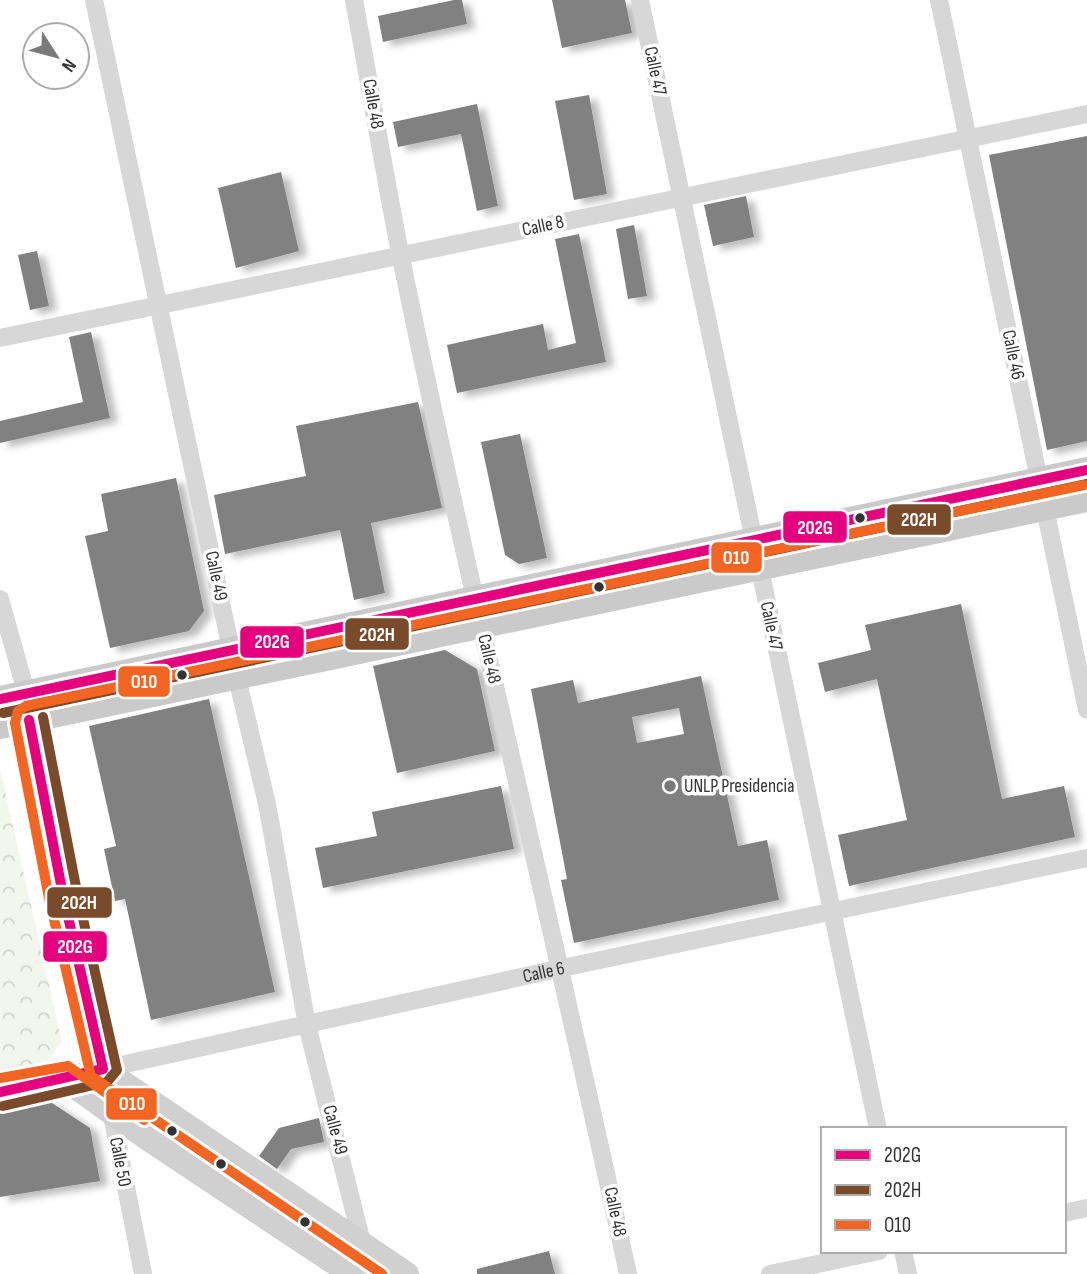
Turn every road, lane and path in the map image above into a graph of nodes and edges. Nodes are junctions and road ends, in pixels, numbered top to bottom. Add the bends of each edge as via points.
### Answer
1 (94, 0) edge
2 (354, 0) edge
3 (640, 0) edge
4 (939, 0) edge
5 (1087, 114) edge
6 (968, 138) junction
7 (682, 197) junction
8 (401, 255) junction
9 (159, 305) junction
10 (0, 338) edge
11 (1087, 470) edge
12 (1040, 480) junction
13 (1087, 499) edge
14 (1043, 509) junction
15 (752, 540) junction
16 (759, 568) junction
17 (0, 599) edge
18 (475, 599) junction
19 (481, 627) junction
20 (231, 651) junction
21 (237, 678) junction
22 (26, 692) junction
23 (0, 699) edge
24 (1087, 710) edge
25 (29, 720) junction
26 (0, 726) edge
27 (1087, 858) edge
28 (831, 910) junction
29 (562, 968) junction
30 (307, 1025) junction
31 (103, 1069) junction
32 (64, 1079) junction
33 (0, 1092) edge
34 (111, 1112) junction
35 (878, 1127) edge
36 (1087, 1208) edge
37 (1066, 1213) edge
38 (365, 1244) junction
39 (870, 1253) edge
40 (903, 1253) edge
41 (143, 1274) edge
42 (351, 1274) edge
43 (370, 1274) edge
44 (407, 1274) edge
45 (628, 1274) edge
46 (770, 1274) edge
47 (908, 1274) edge

1 - 9 street, Calle 49
2 - 8 street, Calle 48
3 - 7 street, Calle 47
4 - 6 street, Calle 46
5 - 6 street, Calle 8
6 - 7 street, Calle 8
6 - 12 street, Calle 46
7 - 8 street, Calle 8
7 - 15 street, Calle 47
8 - 9 street, Calle 8
8 - 18 street, Calle 48
9 - 10 street, Calle 8
9 - 20 street, Calle 49
11 - 12 main road
12 - 14 street, Calle 46
12 - 15 main road
13 - 14 main road
14 - 16 main road
14 - 24 street, Calle 46
15 - 16 street, Calle 47
15 - 18 main road
16 - 19 main road
16 - 28 street, Calle 47
17 - 22 street, Calle 50
18 - 19 street, Calle 48
18 - 20 main road
19 - 21 main road
19 - 29 street, Calle 48
20 - 21 street, Calle 49
20 - 22 main road
21 - 25 main road
21 - 30 street, Calle 49 via 267,804
22 - 23 main road
22 - 25 main road, Calle 50
25 - 26 main road
25 - 31 main road, Calle 50 via 58,876
27 - 28 street, Calle 6
28 - 29 street, Calle 6
28 - 35 street, Calle 47
29 - 30 street, Calle 6
29 - 45 street, Calle 48
30 - 31 street, Calle 6
30 - 38 street, Calle 49
31 - 32 main road, Calle 6
31 - 34 street, Calle 50
31 - 38 main road
32 - 33 main road, Calle 6
32 - 34 main road
34 - 41 street, Calle 50
34 - 42 main road
36 - 37 street
38 - 43 street, Calle 49
38 - 44 main road
39 - 46 street
40 - 47 street

